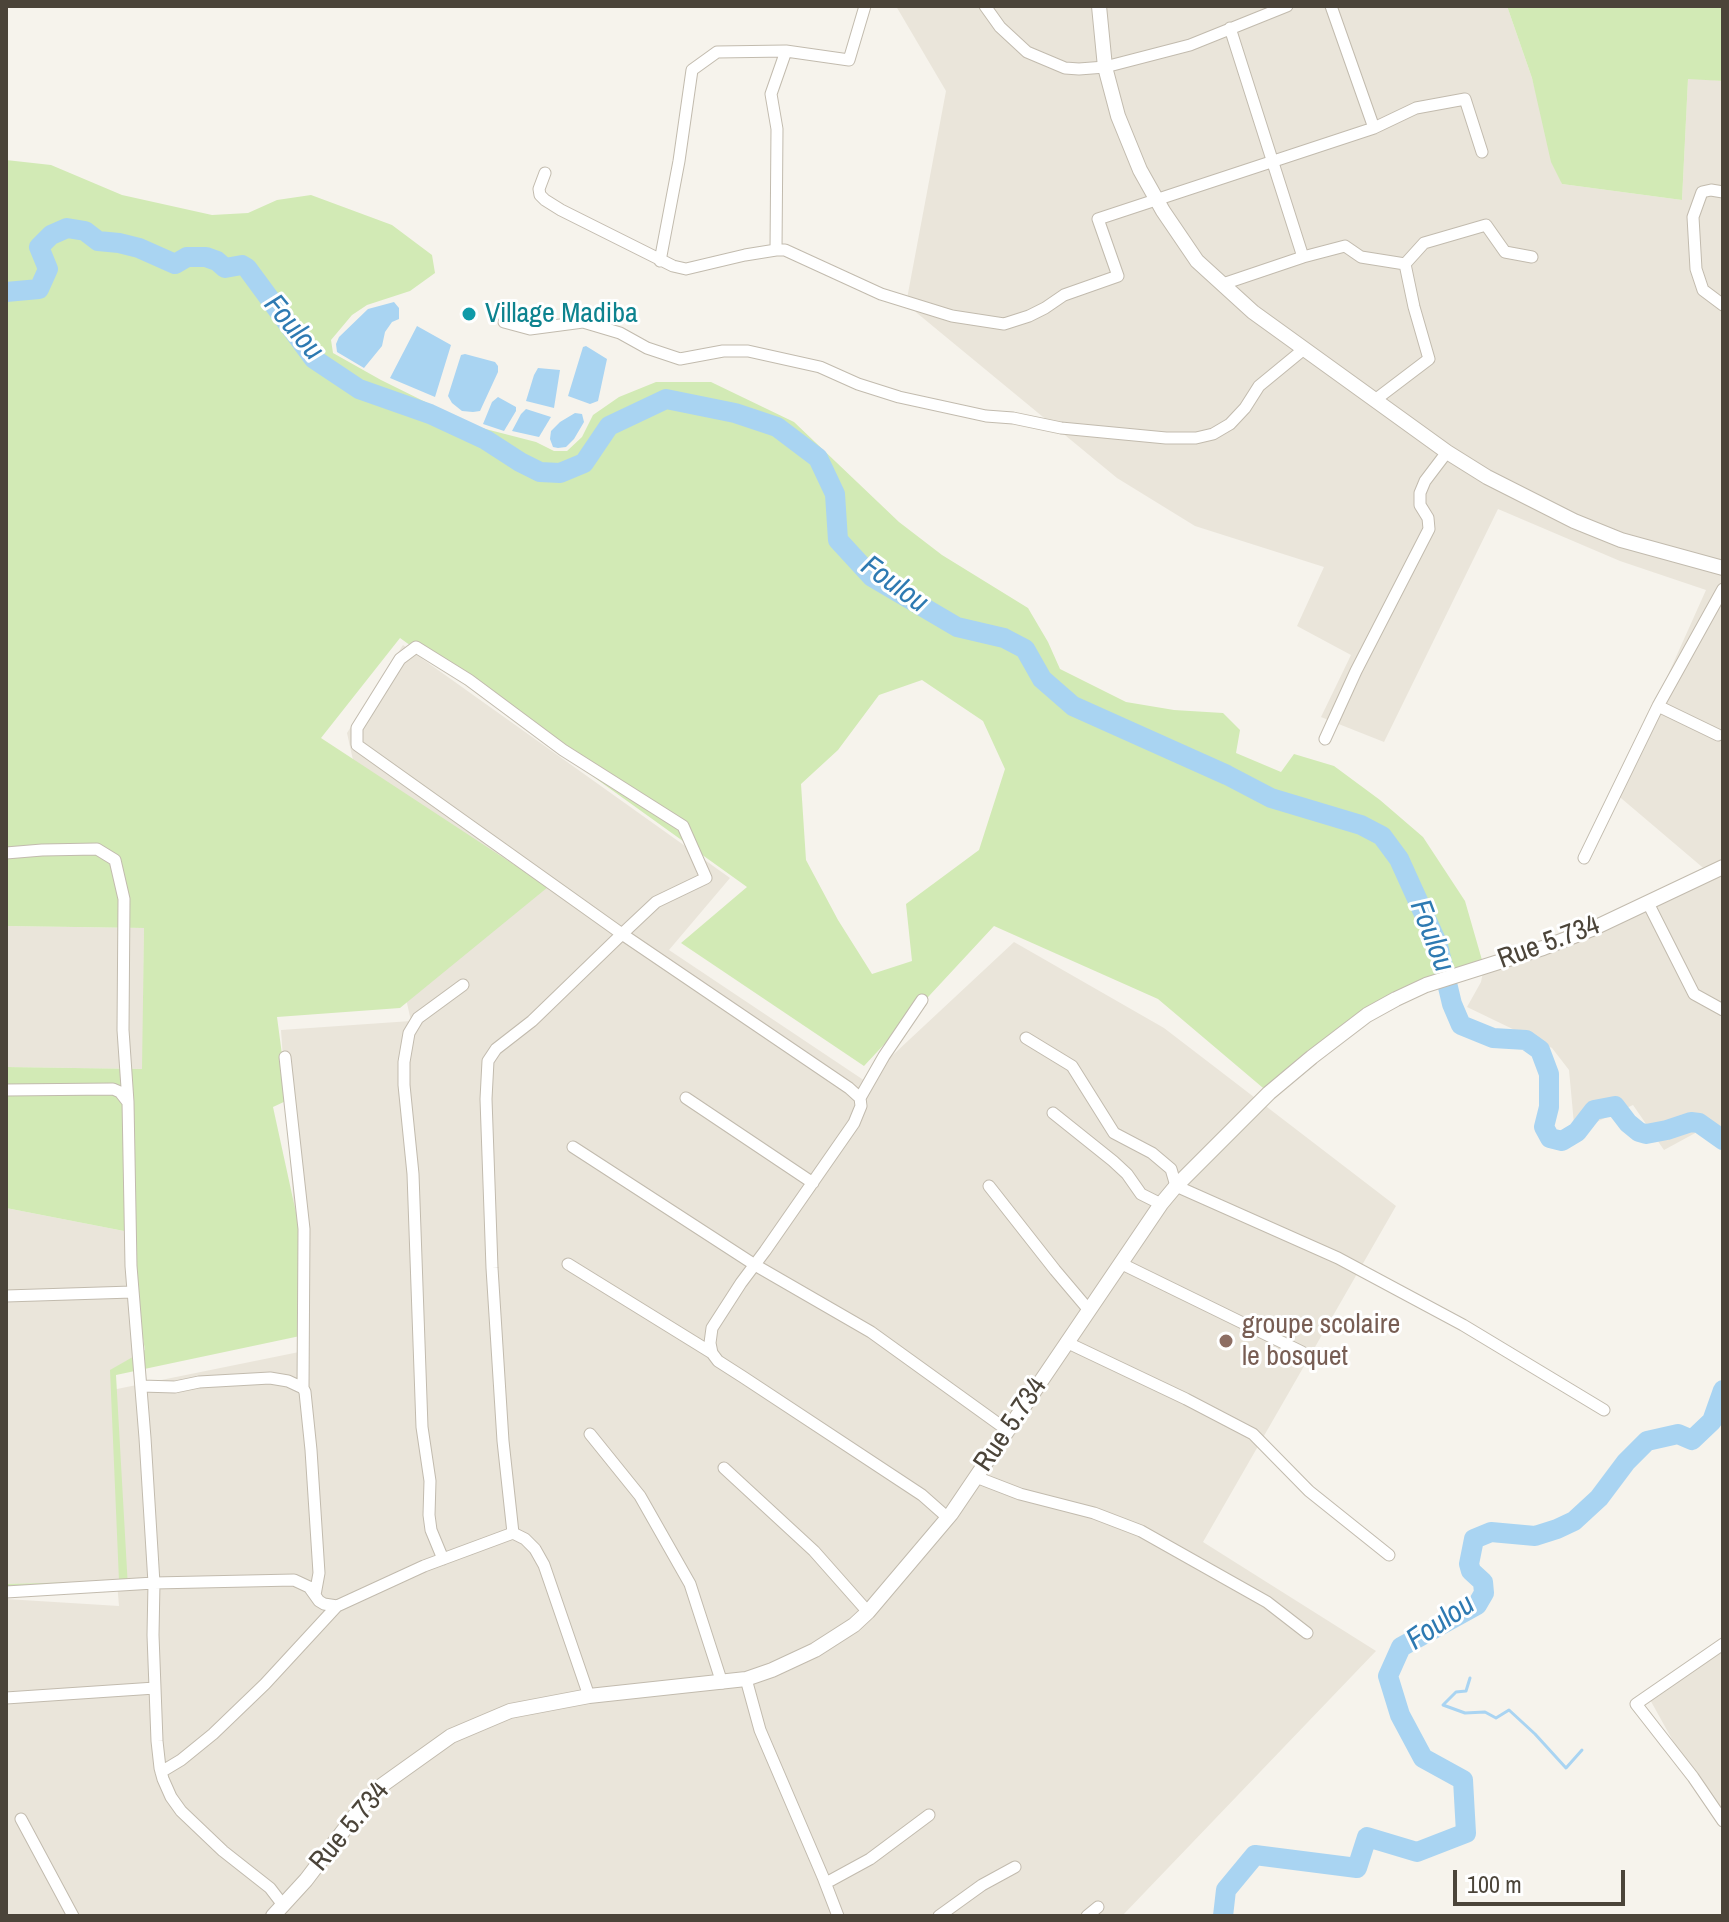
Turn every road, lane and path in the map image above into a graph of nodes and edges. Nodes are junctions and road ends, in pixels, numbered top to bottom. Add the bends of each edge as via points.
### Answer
1 (865, 6) edge
2 (985, 6) edge
3 (1099, 6) edge
4 (1287, 6) edge
5 (1331, 6) edge
6 (1230, 28) junction
7 (786, 51) junction
8 (1105, 67) junction
9 (1374, 128) junction
10 (1482, 152) dead end
11 (1271, 162) junction
12 (545, 173) dead end
13 (1723, 192) edge
14 (1156, 200) junction
15 (776, 250) junction
16 (1303, 257) junction
17 (1532, 257) dead end
18 (660, 261) junction
19 (1405, 264) junction
20 (1223, 284) junction
21 (1723, 305) edge
22 (504, 322) dead end
23 (1304, 349) junction
24 (1375, 400) junction
25 (1447, 452) junction
26 (1723, 568) edge
27 (1723, 589) edge
28 (1658, 706) junction
29 (1718, 735) dead end
30 (1325, 739) dead end
31 (6, 853) edge
32 (1584, 858) dead end
33 (1723, 867) edge
34 (1648, 903) junction
35 (622, 934) junction
36 (463, 985) dead end
37 (922, 1000) dead end
38 (1723, 1010) edge
39 (1026, 1038) dead end
40 (285, 1057) dead end
41 (6, 1090) edge
42 (686, 1098) dead end
43 (860, 1098) junction
44 (128, 1102) junction
45 (1053, 1113) dead end
46 (573, 1147) dead end
47 (813, 1183) junction
48 (989, 1186) dead end
49 (1176, 1186) junction
50 (1161, 1204) junction
51 (1120, 1263) junction
52 (568, 1264) dead end
53 (755, 1265) junction
54 (132, 1292) junction
55 (6, 1296) edge
56 (1088, 1309) junction
57 (1066, 1342) junction
58 (1302, 1352) dead end
59 (712, 1353) junction
60 (141, 1386) junction
61 (303, 1388) junction
62 (1604, 1410) dead end
63 (1007, 1430) junction
64 (590, 1434) dead end
65 (724, 1468) dead end
66 (976, 1477) junction
67 (948, 1518) junction
68 (513, 1533) junction
69 (1389, 1555) dead end
70 (443, 1559) junction
71 (154, 1583) junction
72 (6, 1592) edge
73 (315, 1595) junction
74 (337, 1606) junction
75 (868, 1612) junction
76 (1307, 1633) dead end
77 (1723, 1644) edge
78 (746, 1679) junction
79 (722, 1683) junction
80 (155, 1688) junction
81 (589, 1696) junction
82 (6, 1698) edge
83 (161, 1772) junction
84 (929, 1815) dead end
85 (21, 1819) dead end
86 (1723, 1821) edge
87 (1015, 1867) dead end
88 (826, 1883) junction
89 (1098, 1907) dead end
90 (278, 1910) edge
91 (73, 1916) edge
92 (838, 1916) edge
93 (939, 1916) edge
94 (1087, 1916) edge

1 - 7 street via 849,60
2 - 8 street via 1027,52 1065,68
3 - 8 street
4 - 6 street
5 - 9 street
6 - 8 street via 1190,45
6 - 11 street
7 - 15 street via 771,94 777,129
7 - 18 street via 717,52 692,70
8 - 14 street via 1118,116
9 - 10 street via 1416,108 1465,99
9 - 11 street
11 - 14 street
11 - 16 street
12 - 18 street via 539,189 545,200
13 - 21 street via 1702,192 1693,217 1696,269 1703,290
14 - 15 street via 1098,219 1118,276 1004,324 952,316 881,294
14 - 20 street via 1197,261
15 - 18 street via 686,269
16 - 19 street via 1345,246 1361,257
16 - 20 street
17 - 19 street via 1505,252 1486,225 1424,243
19 - 24 street via 1429,359
20 - 23 street
22 - 23 street via 530,329 583,322 680,359 748,351 820,367 899,397 986,416 1166,438 1196,438 1230,424 1259,386
23 - 24 street
24 - 25 street
25 - 26 street via 1574,521
25 - 30 street via 1420,493 1429,529
27 - 28 street
28 - 29 street
28 - 32 street
31 - 44 street via 97,849 115,860 124,899
33 - 34 street, Rue 5.734
34 - 38 street via 1694,994
34 - 49 street, Rue 5.734 via 1543,948 1426,985 1367,1015 1269,1093
35 - 35 street via 357,745 357,728 400,659 416,647 683,826 706,878 656,902
35 - 43 street
35 - 68 street via 488,1061 492,1268
36 - 70 street via 418,1018 409,1033 404,1062 422,1427 431,1530
37 - 43 street
39 - 49 street via 1072,1066 1114,1133 1171,1169
40 - 61 street via 304,1229
41 - 44 street via 113,1089
42 - 47 street
43 - 47 street via 854,1123
44 - 54 street
45 - 50 street via 1113,1161 1141,1194
46 - 53 street
47 - 53 street
48 - 56 street
49 - 50 street, Rue 5.734
49 - 62 street via 1338,1258
50 - 51 street, Rue 5.734
51 - 56 street, Rue 5.734
51 - 58 street
52 - 59 street
53 - 59 street via 712,1328
53 - 63 street via 871,1332
54 - 55 street
54 - 60 street
56 - 57 street, Rue 5.734
57 - 63 street, Rue 5.734
57 - 69 street via 1253,1434 1309,1491
59 - 67 street
60 - 61 street via 270,1378
60 - 71 street
61 - 73 street via 319,1573
63 - 66 street, Rue 5.734
64 - 79 street via 640,1496 690,1584
65 - 75 street via 814,1551
66 - 67 street, Rue 5.734
66 - 76 street via 1141,1531 1267,1602
67 - 75 street, Rue 5.734
68 - 70 street
68 - 81 street via 535,1549 544,1565
70 - 74 street
71 - 72 street
71 - 73 street via 294,1580
71 - 80 street
73 - 74 street via 324,1604
74 - 83 street via 213,1734
75 - 78 street, Rue 5.734 via 815,1650
77 - 86 street via 1636,1704
78 - 79 street, Rue 5.734
78 - 88 street via 760,1730
79 - 81 street, Rue 5.734
80 - 82 street
80 - 83 street
81 - 90 street, Rue 5.734 via 510,1711 451,1736 381,1786
83 - 90 street via 181,1811 270,1888
84 - 88 street via 870,1859
85 - 91 street
87 - 93 street
88 - 92 street
89 - 94 street

